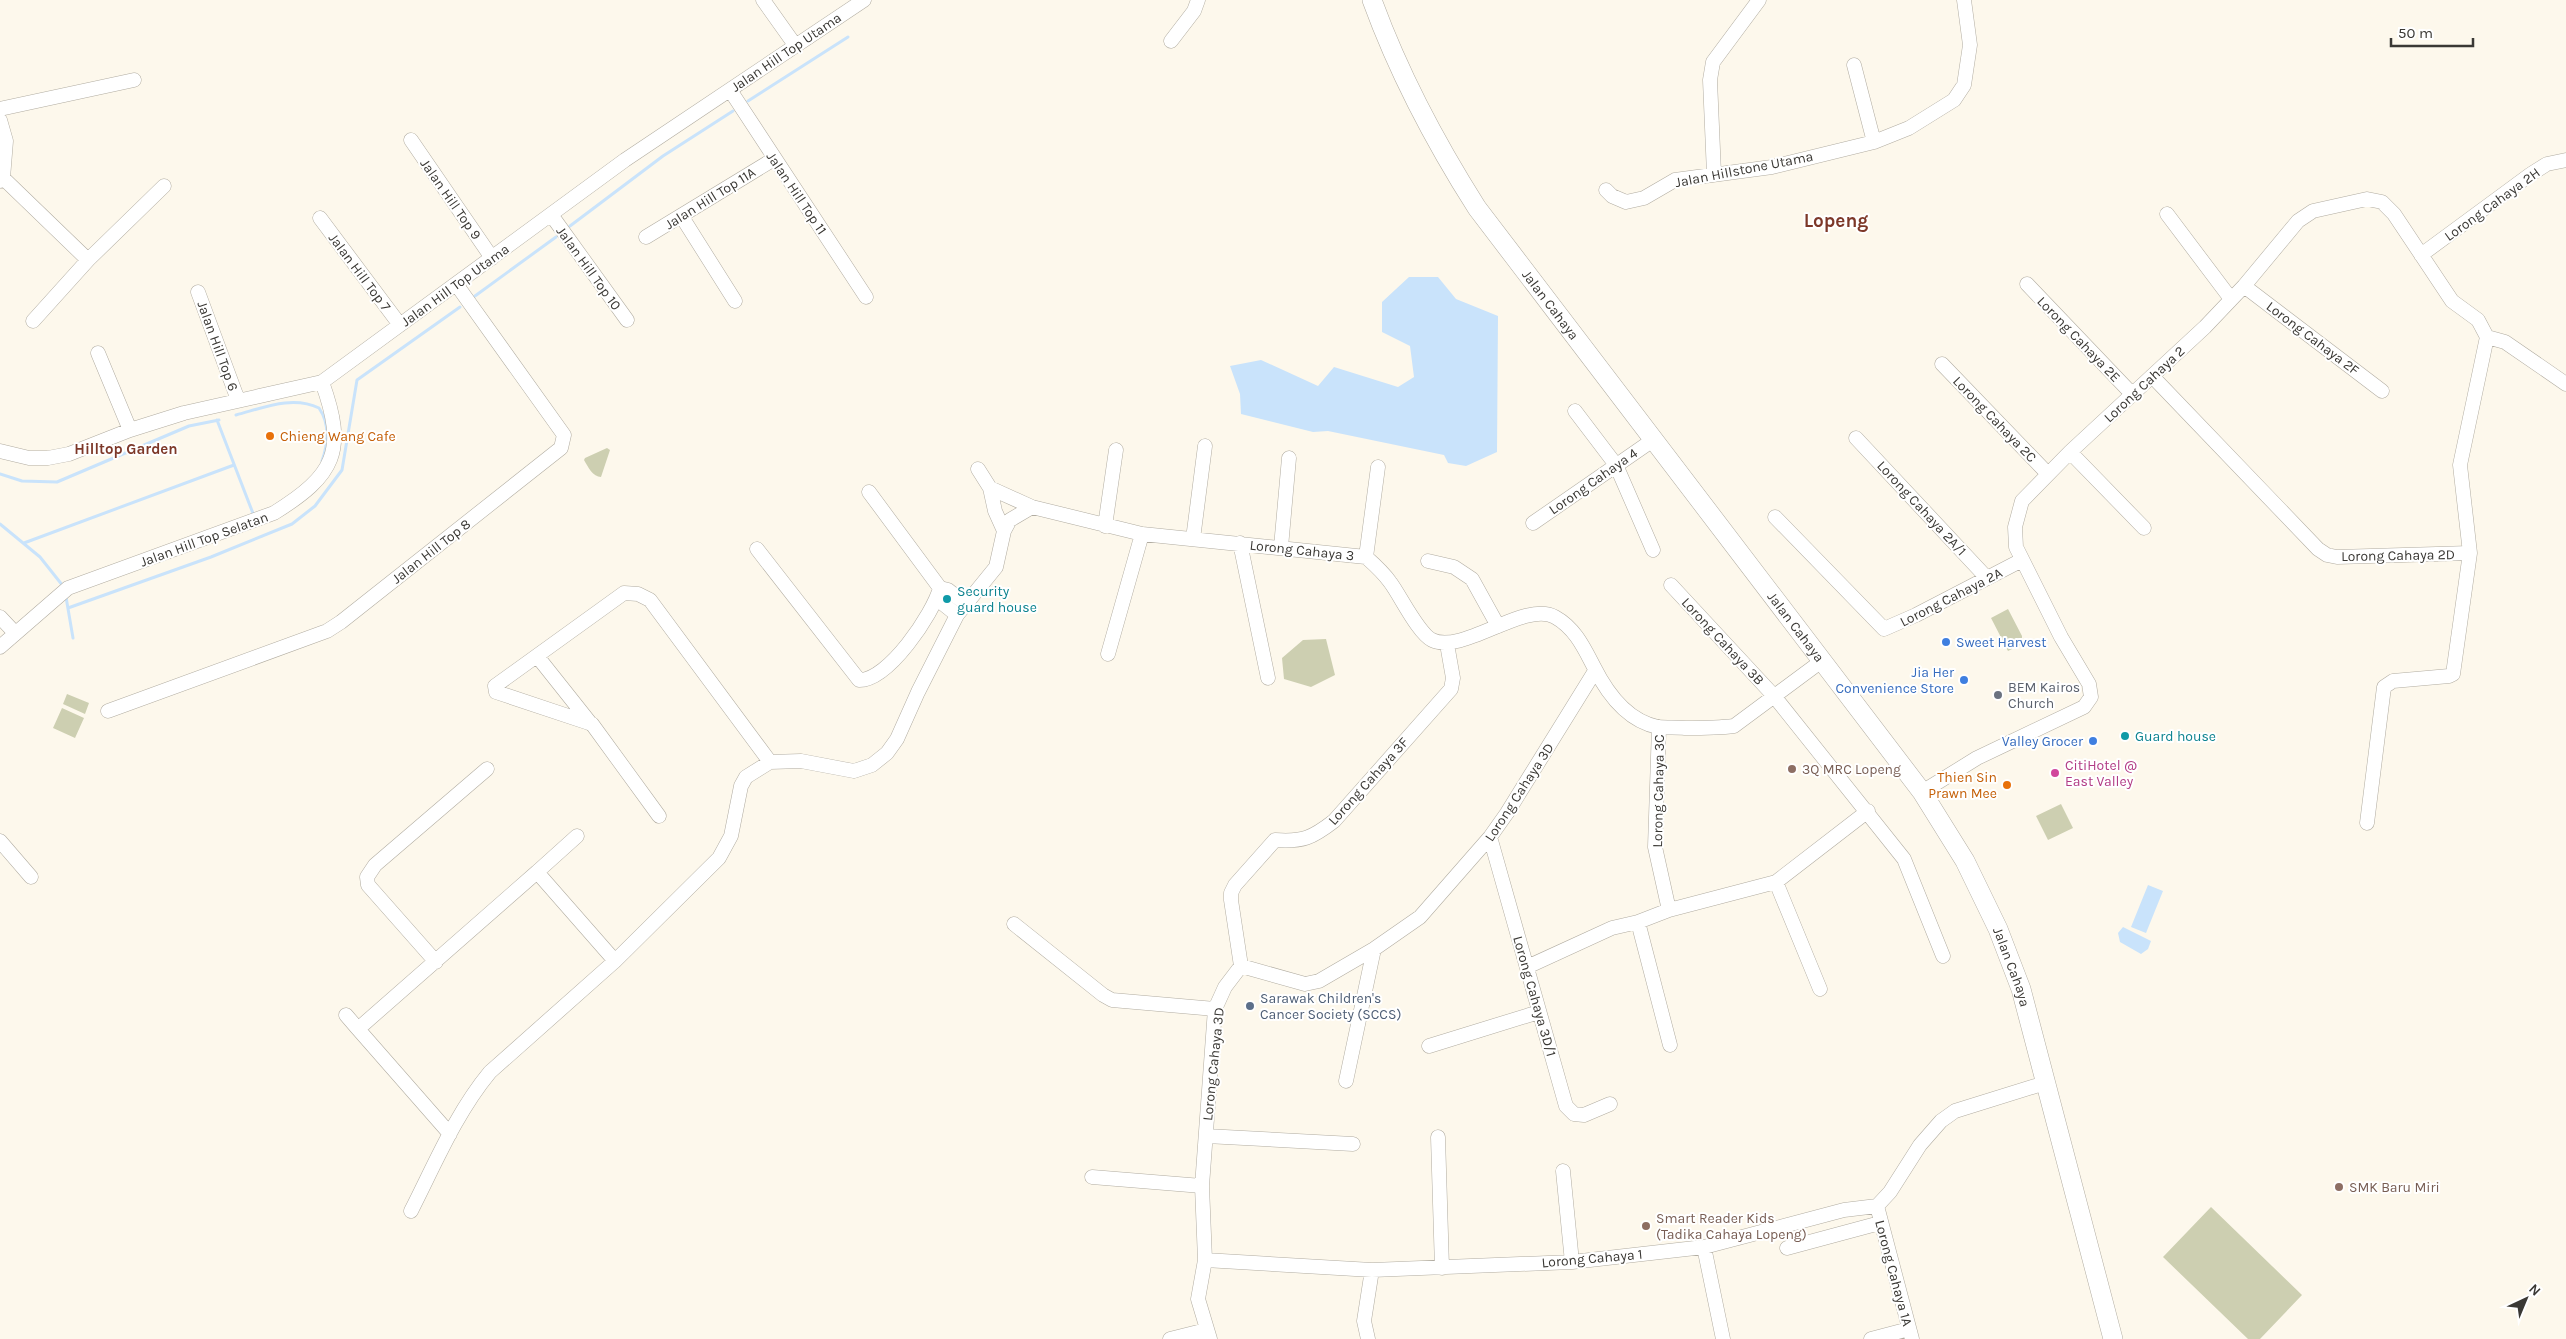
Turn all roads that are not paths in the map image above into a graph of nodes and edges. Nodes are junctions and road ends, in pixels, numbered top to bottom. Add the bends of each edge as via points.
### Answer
1 (763, 0) edge
2 (864, 0) edge
3 (1198, 0) edge
4 (1372, 0) edge
5 (1759, 0) edge
6 (1964, 0) edge
7 (1171, 41) dead end
8 (795, 45) junction
9 (1854, 65) dead end
10 (134, 80) dead end
11 (730, 90) junction
12 (0, 110) edge
13 (0, 120) edge
14 (411, 140) dead end
15 (1874, 142) junction
16 (774, 159) junction
17 (2566, 160) edge
18 (1714, 174) junction
19 (2, 180) edge
20 (164, 186) dead end
21 (1606, 190) dead end
22 (2167, 214) dead end
23 (552, 216) junction
24 (320, 218) dead end
25 (682, 218) junction
26 (646, 237) dead end
27 (2421, 256) junction
28 (492, 258) junction
29 (88, 260) junction
30 (456, 284) junction
31 (2027, 284) dead end
32 (2244, 286) junction
33 (198, 292) dead end
34 (866, 296) dead end
35 (2232, 300) junction
36 (735, 301) dead end
37 (627, 320) dead end
38 (34, 321) dead end
39 (400, 325) junction
40 (2487, 337) junction
41 (98, 353) dead end
42 (1942, 364) dead end
43 (2152, 376) junction
44 (322, 382) junction
45 (2566, 384) edge
46 (2382, 391) dead end
47 (2132, 394) junction
48 (238, 400) junction
49 (1575, 411) dead end
50 (130, 430) junction
51 (1856, 438) dead end
52 (1653, 440) junction
53 (1205, 446) dead end
54 (1116, 450) dead end
55 (0, 451) edge
56 (2070, 452) junction
57 (1289, 458) dead end
58 (1616, 465) junction
59 (1378, 468) dead end
60 (978, 469) dead end
61 (2048, 474) junction
62 (990, 488) junction
63 (868, 492) dead end
64 (1032, 507) junction
65 (1775, 517) dead end
66 (1533, 523) dead end
67 (1105, 526) junction
68 (2144, 528) dead end
69 (1004, 531) junction
70 (1142, 534) junction
71 (1193, 539) junction
72 (1240, 544) junction
73 (1281, 547) junction
74 (757, 549) dead end
75 (1653, 550) dead end
76 (2470, 553) junction
77 (1366, 557) junction
78 (2022, 560) junction
79 (1428, 561) dead end
80 (1987, 578) junction
81 (1671, 585) dead end
82 (938, 593) junction
83 (966, 604) junction
84 (957, 615) junction
85 (0, 617) edge
86 (1498, 626) junction
87 (15, 633) junction
88 (1446, 644) junction
89 (0, 647) edge
90 (1108, 654) dead end
91 (537, 656) junction
92 (1823, 660) junction
93 (1595, 671) junction
94 (1268, 678) dead end
95 (1774, 696) junction
96 (108, 711) dead end
97 (592, 724) junction
98 (1659, 727) junction
99 (770, 762) junction
100 (486, 769) dead end
101 (1922, 792) junction
102 (1868, 811) junction
103 (659, 816) dead end
104 (2367, 823) dead end
105 (577, 836) dead end
106 (1490, 837) junction
107 (0, 841) edge
108 (537, 872) junction
109 (32, 877) dead end
110 (1776, 882) junction
111 (1669, 910) junction
112 (1638, 922) junction
113 (1014, 924) dead end
114 (1374, 949) junction
115 (1943, 956) dead end
116 (615, 961) junction
117 (436, 962) junction
118 (1241, 966) junction
119 (1527, 967) junction
120 (1820, 989) dead end
121 (1215, 1009) junction
122 (1538, 1012) junction
123 (346, 1015) dead end
124 (358, 1029) junction
125 (1670, 1045) dead end
126 (1430, 1046) dead end
127 (1346, 1081) dead end
128 (2045, 1083) junction
129 (1610, 1104) dead end
130 (450, 1134) junction
131 (1206, 1136) junction
132 (1438, 1137) dead end
133 (1353, 1144) dead end
134 (1563, 1171) dead end
135 (1092, 1177) dead end
136 (1202, 1186) junction
137 (1877, 1206) junction
138 (411, 1210) dead end
139 (1880, 1223) junction
140 (1704, 1247) junction
141 (1786, 1248) dead end
142 (1205, 1260) junction
143 (1572, 1262) junction
144 (1442, 1268) junction
145 (1372, 1270) junction
146 (1208, 1334) edge
147 (1910, 1334) edge
148 (1170, 1339) edge
149 (1368, 1339) edge
150 (1723, 1339) edge
151 (1871, 1339) edge
152 (2113, 1339) edge

1 - 8 street
2 - 8 street, Jalan Hill Top Utama
3 - 7 street via 1194,11
4 - 52 street, Jalan Cahaya via 1403,78 1463,186 1504,245
5 - 18 street via 1713,62 1710,80
6 - 15 street, Jalan Hillstone Utama via 1970,45 1964,85 1959,93 1954,100 1909,128
8 - 11 street, Jalan Hill Top Utama
9 - 15 street
10 - 12 street
11 - 16 street, Jalan Hill Top 11
11 - 23 street, Jalan Hill Top Utama via 625,160
13 - 19 street via 6,141
14 - 28 street, Jalan Hill Top 9
15 - 18 street, Jalan Hillstone Utama via 1772,167
16 - 25 street, Jalan Hill Top 11A
16 - 34 street, Jalan Hill Top 11
17 - 27 street, Lorong Cahaya 2H via 2547,164 2531,174
18 - 21 street, Jalan Hillstone Utama via 1675,180 1644,198 1626,202
19 - 29 street
20 - 29 street
22 - 35 street
23 - 28 street, Jalan Hill Top Utama
23 - 37 street, Jalan Hill Top 10
24 - 39 street, Jalan Hill Top 7
25 - 26 street, Jalan Hill Top 11A
25 - 36 street
27 - 32 street, Lorong Cahaya 2 via 2394,214 2382,202 2367,199 2313,211 2298,221
27 - 40 street, Lorong Cahaya 2 via 2452,301 2478,320
28 - 30 street, Jalan Hill Top Utama
29 - 38 street
30 - 39 street, Jalan Hill Top Utama
30 - 96 street, Jalan Hill Top 8 via 564,435 562,448 327,631
31 - 47 street, Lorong Cahaya 2E
32 - 35 street, Lorong Cahaya 2
32 - 46 street, Lorong Cahaya 2F
33 - 48 street, Jalan Hill Top 6
35 - 43 street, Lorong Cahaya 2
39 - 44 street, Jalan Hill Top Utama
40 - 45 street via 2505,342
40 - 76 street, Lorong Cahaya 2D via 2460,465
41 - 50 street
42 - 61 street, Lorong Cahaya 2C
43 - 47 street, Lorong Cahaya 2
43 - 76 street, Lorong Cahaya 2D via 2327,555
44 - 48 street, Jalan Hill Top Utama
44 - 87 street, Jalan Hill Top Selatan via 336,429 334,451 330,463 298,498 274,513 68,588
47 - 56 street, Lorong Cahaya 2
48 - 50 street, Jalan Hill Top Utama
49 - 58 street
50 - 55 street, Jalan Hill Top Utama via 69,454 48,458 29,458
51 - 80 street, Lorong Cahaya 2A/1
52 - 58 street, Lorong Cahaya 4
52 - 92 street, Jalan Cahaya
53 - 71 street
54 - 67 street
56 - 61 street, Lorong Cahaya 2
56 - 68 street
57 - 73 street
58 - 66 street, Lorong Cahaya 4
58 - 75 street
59 - 77 street
60 - 62 street
61 - 78 street, Lorong Cahaya 2 via 2022,501 2016,527 2016,547
62 - 64 street, Lorong Cahaya 3
62 - 69 street
63 - 82 street
64 - 67 street, Lorong Cahaya 3
64 - 69 street via 1010,520
65 - 80 street, Lorong Cahaya 2A via 1884,628
67 - 70 street, Lorong Cahaya 3
69 - 83 street via 996,567
70 - 71 street, Lorong Cahaya 3
70 - 90 street
71 - 72 street, Lorong Cahaya 3
72 - 73 street, Lorong Cahaya 3
72 - 94 street
73 - 77 street, Lorong Cahaya 3
74 - 82 street via 859,680 880,674 913,637
76 - 104 street via 2453,674 2393,682 2384,687
77 - 88 street, Lorong Cahaya 3 via 1391,582 1424,632 1431,639
78 - 80 street, Lorong Cahaya 2A
78 - 101 street, Lorong Cahaya 2 via 2089,684 2091,697 2084,707 1977,758
79 - 86 street via 1454,566 1472,579
81 - 95 street, Lorong Cahaya 3B
82 - 83 street via 948,590
82 - 84 street
83 - 84 street
84 - 99 street via 897,740 872,766 854,771 800,761
85 - 87 street
86 - 88 street
86 - 93 street via 1536,614 1553,616 1567,625 1581,642
87 - 89 street, Jalan Hill Top Selatan
88 - 118 street, Lorong Cahaya 3F via 1453,678 1451,689 1334,821 1315,836 1297,842 1275,840 1235,885 1232,900
91 - 97 street
91 - 97 street via 495,686 496,692
91 - 99 street via 624,593 638,594 650,600
92 - 95 street
92 - 101 street, Jalan Cahaya
93 - 98 street via 1626,712
93 - 106 street, Lorong Cahaya 3D
95 - 98 street via 1734,726
95 - 102 street, Lorong Cahaya 3B
97 - 103 street
98 - 111 street, Lorong Cahaya 3C via 1655,847
99 - 116 street via 746,777 741,786 731,836 719,858
100 - 117 street via 375,864 367,877 368,885
101 - 128 street, Jalan Cahaya via 1965,861 1998,929 2020,989
102 - 110 street
102 - 115 street, Lorong Cahaya 3B via 1904,859
105 - 108 street
106 - 114 street, Lorong Cahaya 3D via 1420,917
106 - 119 street, Lorong Cahaya 3D/1
107 - 109 street
108 - 116 street
108 - 117 street
110 - 111 street
110 - 120 street
111 - 112 street
112 - 119 street via 1612,928
112 - 125 street
113 - 121 street via 1112,1000
114 - 118 street, Lorong Cahaya 3D via 1319,981 1305,984
114 - 127 street
116 - 130 street via 490,1072
117 - 124 street
118 - 121 street, Lorong Cahaya 3D via 1224,987
119 - 122 street, Lorong Cahaya 3D/1
121 - 131 street, Lorong Cahaya 3D
122 - 126 street
122 - 129 street, Lorong Cahaya 3D/1 via 1566,1106 1574,1114 1584,1115
123 - 124 street
124 - 130 street
128 - 137 street via 1955,1111 1941,1121
128 - 152 street, Jalan Cahaya
130 - 138 street
131 - 133 street
131 - 136 street, Lorong Cahaya 3D
132 - 144 street
134 - 143 street
135 - 136 street
136 - 142 street, Lorong Cahaya 3D
137 - 139 street, Lorong Cahaya 1A
137 - 140 street, Lorong Cahaya 1 via 1844,1210
139 - 141 street
139 - 147 street, Lorong Cahaya 1A
140 - 143 street, Lorong Cahaya 1
140 - 150 street
142 - 145 street, Lorong Cahaya 1
142 - 146 street, Lorong Cahaya 3D via 1198,1299
143 - 144 street, Lorong Cahaya 1
144 - 145 street, Lorong Cahaya 1
145 - 149 street via 1364,1321
146 - 148 street
147 - 151 street

